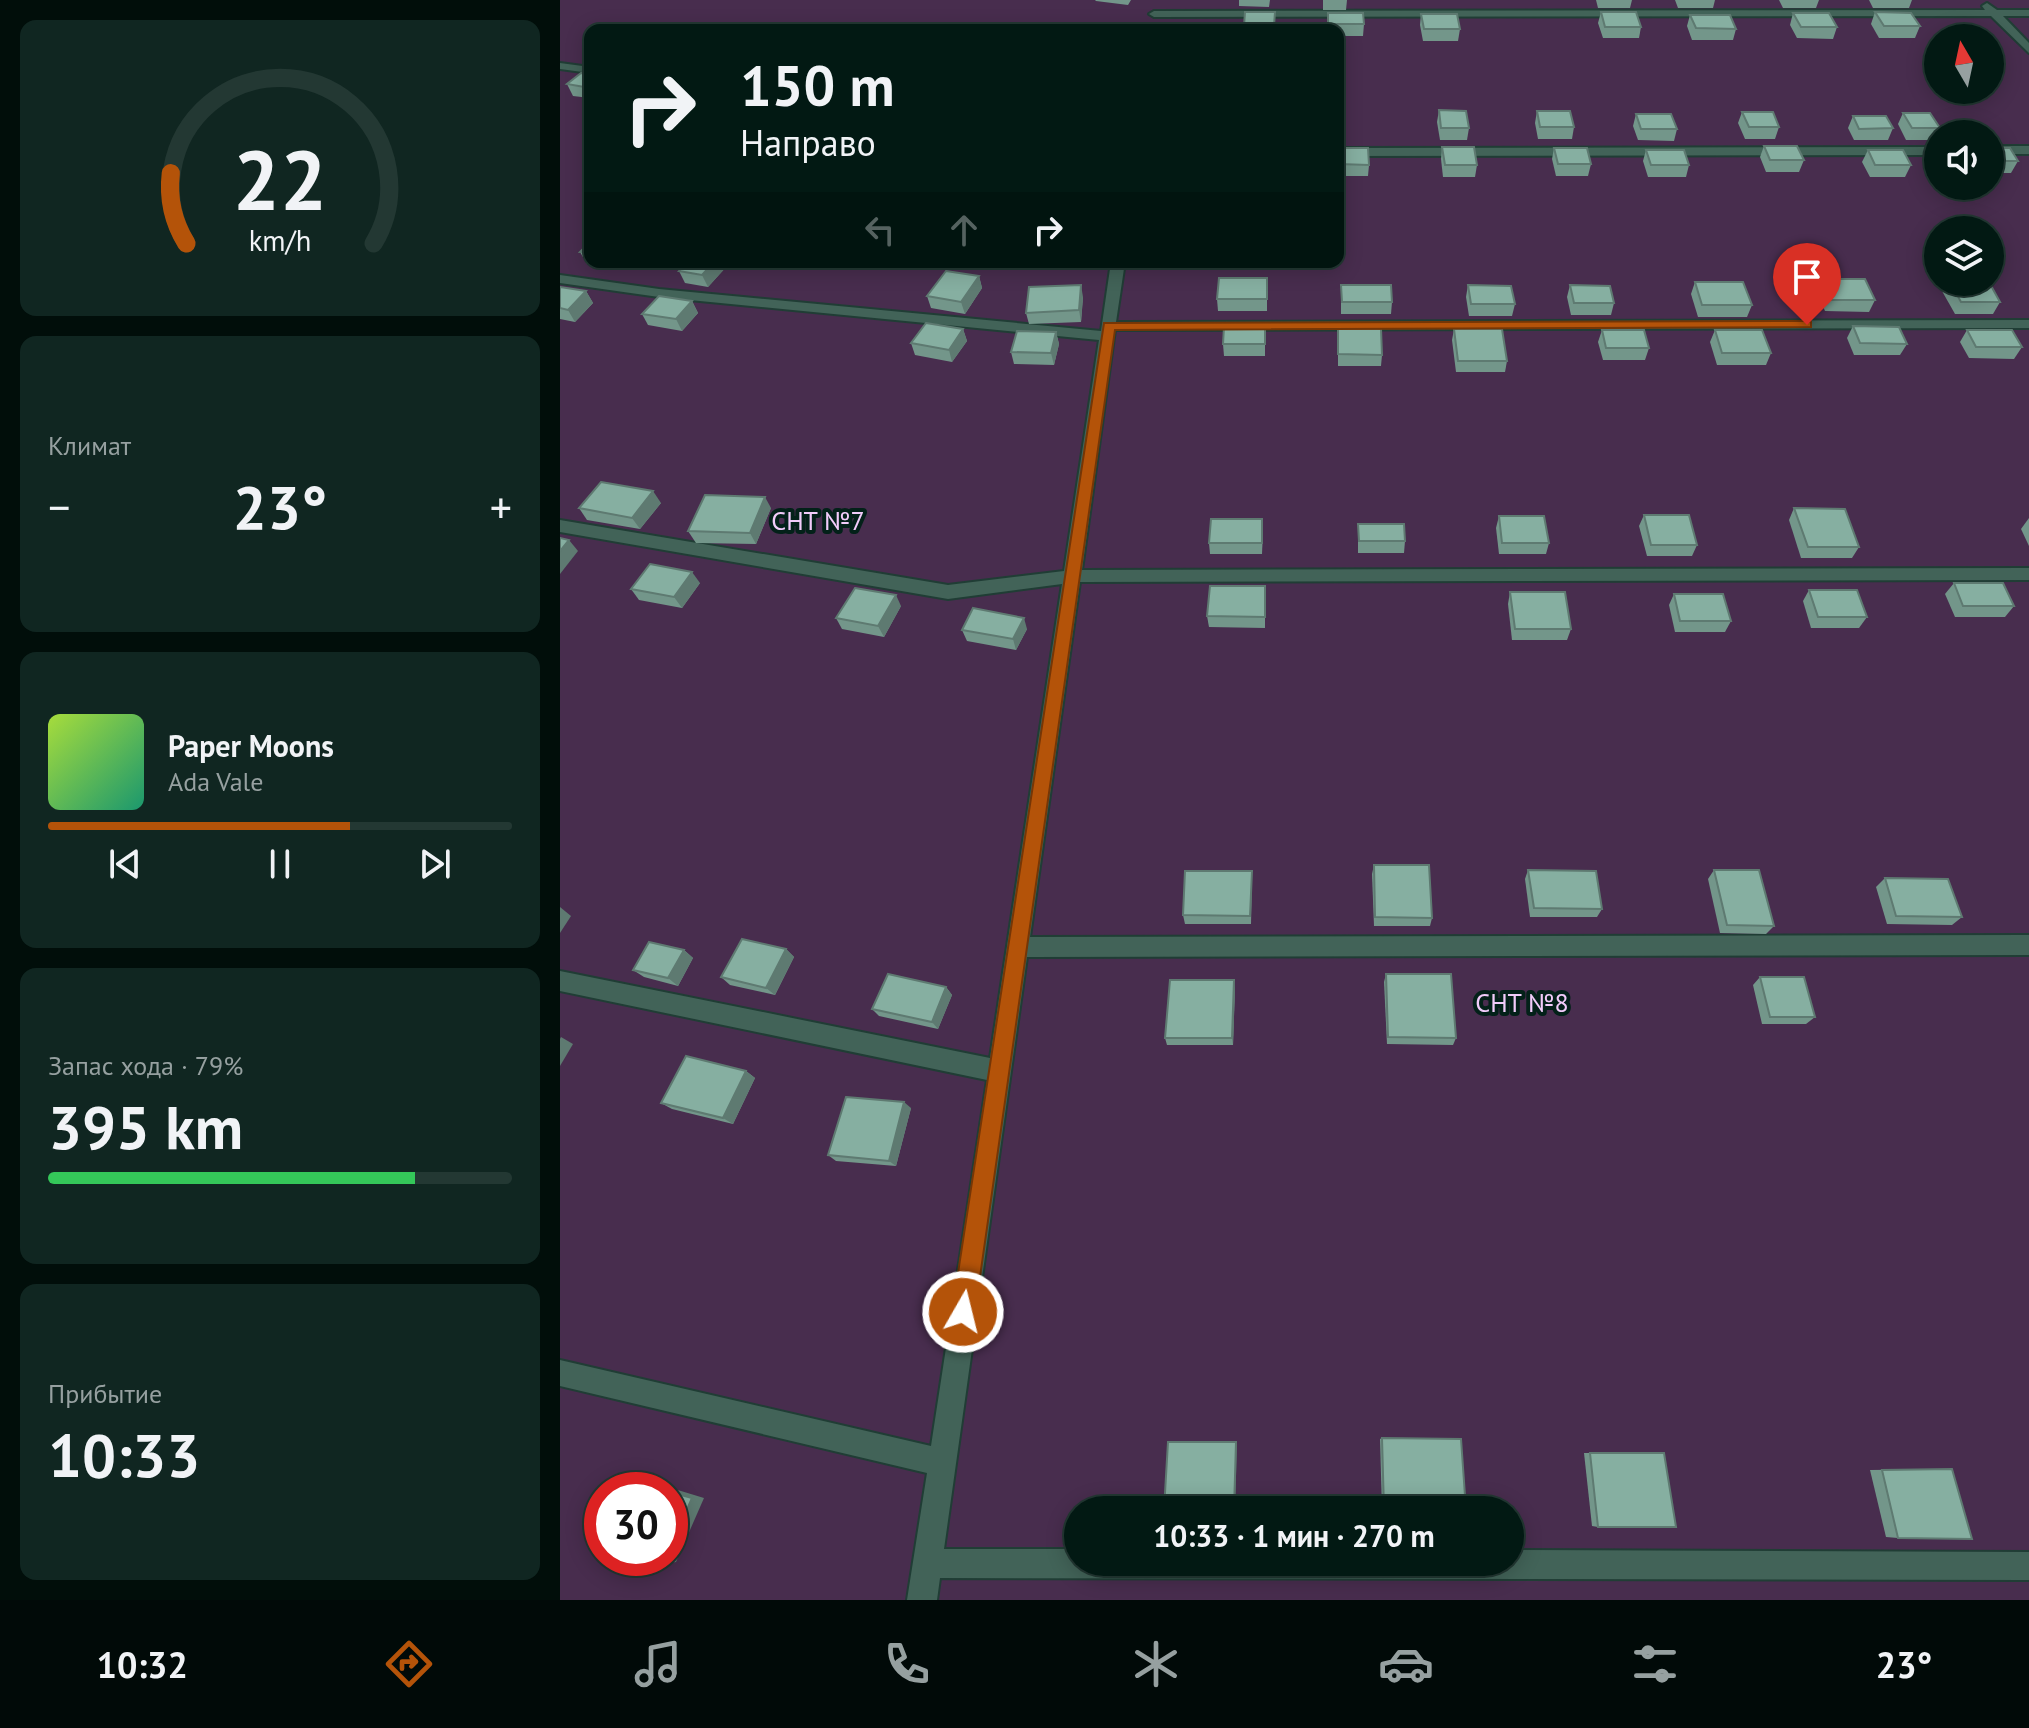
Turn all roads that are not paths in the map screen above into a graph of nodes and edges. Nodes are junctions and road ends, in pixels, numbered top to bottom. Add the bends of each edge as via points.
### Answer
1 (1156, 0) edge
2 (1982, 0) edge
3 (1992, 13) junction
4 (2029, 13) edge
5 (1154, 14) junction
6 (1153, 24) edge
7 (2029, 50) edge
8 (560, 66) edge
9 (584, 69) edge
10 (2004, 150) edge
11 (2029, 150) edge
12 (1924, 151) edge
13 (1344, 152) edge
14 (1117, 268) edge
15 (560, 279) edge
16 (2029, 324) edge
17 (1108, 331) junction
18 (560, 526) edge
19 (2029, 574) edge
20 (1072, 576) junction
21 (2029, 945) edge
22 (1017, 947) junction
23 (560, 981) edge
24 (999, 1071) junction
25 (560, 1373) edge
26 (941, 1462) junction
27 (927, 1563) junction
28 (2029, 1566) edge
29 (922, 1600) edge

1 - 5 street
2 - 3 street
3 - 4 street
3 - 5 street
3 - 7 street
5 - 6 street
8 - 9 street
10 - 11 street
12 - 13 street
14 - 17 street
15 - 17 street via 659,293
16 - 17 street
17 - 20 street
18 - 20 street via 948,592
19 - 20 street
20 - 22 street
21 - 22 street
22 - 24 street
23 - 24 street
24 - 26 street
25 - 26 street
26 - 27 street
27 - 28 street
27 - 29 street

